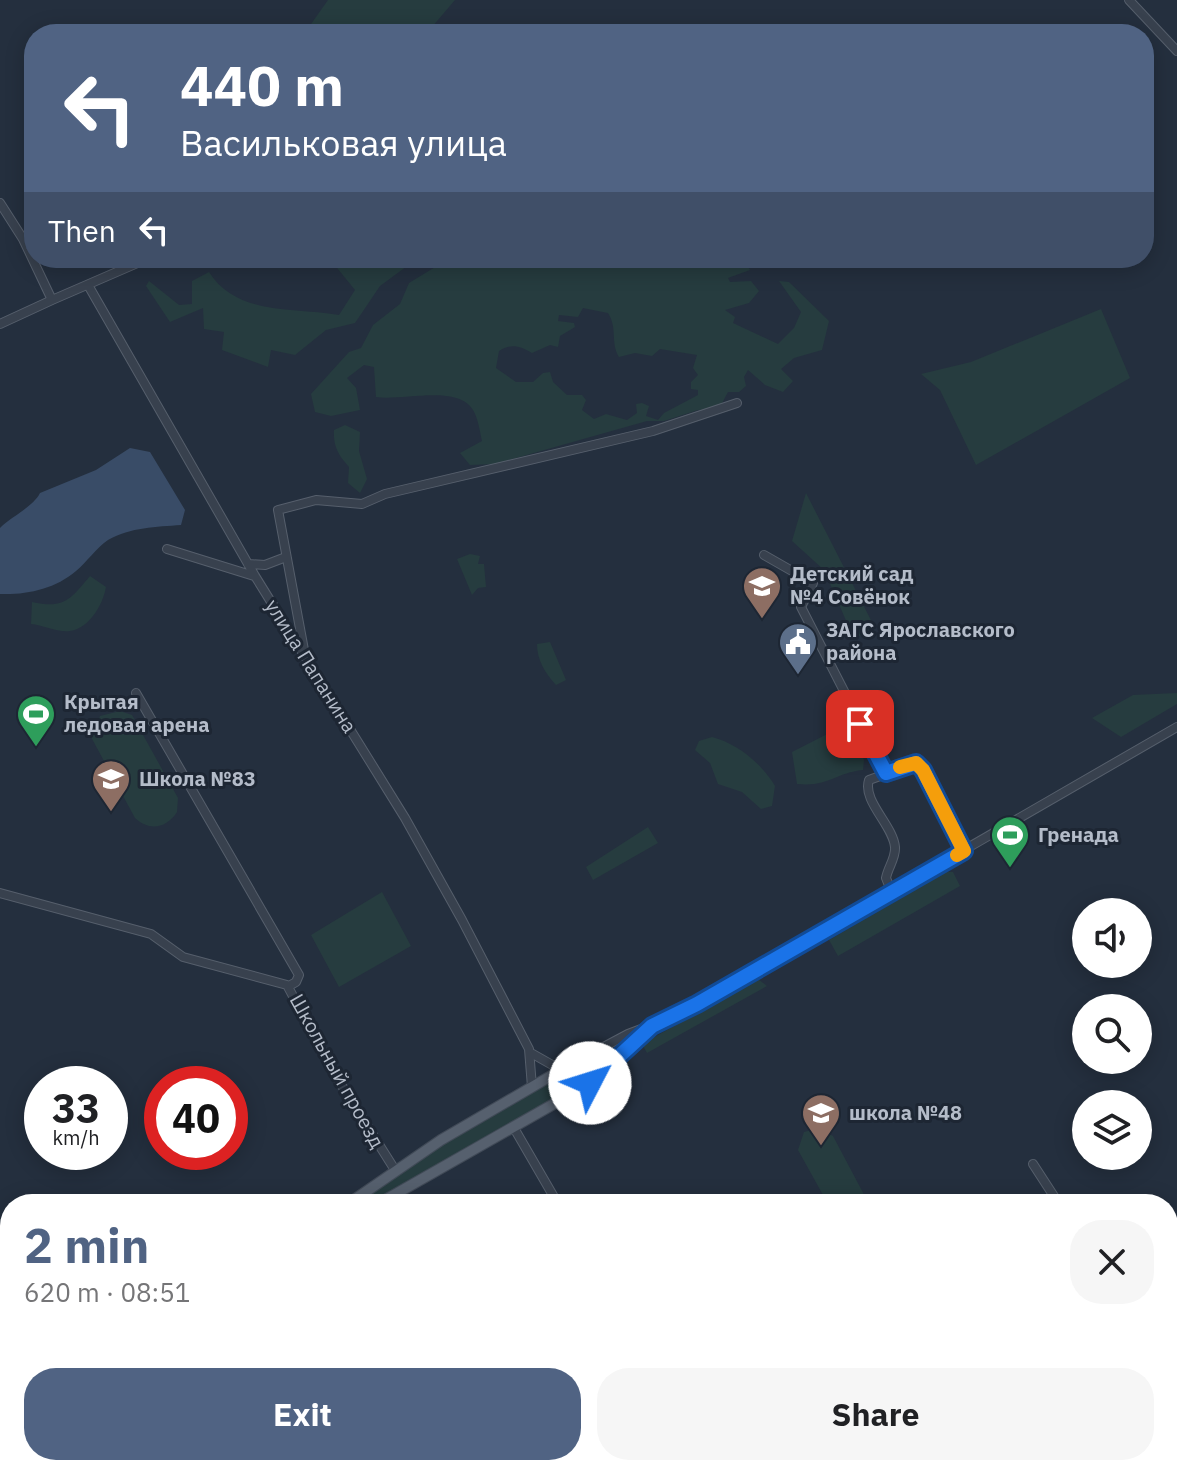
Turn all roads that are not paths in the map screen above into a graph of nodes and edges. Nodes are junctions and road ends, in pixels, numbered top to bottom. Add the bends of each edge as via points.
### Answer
1 (1129, 0) edge
2 (1152, 24) edge
3 (1154, 27) edge
4 (1177, 51) edge
5 (0, 203) edge
6 (24, 242) edge
7 (36, 268) edge
8 (126, 268) edge
9 (88, 285) junction
10 (52, 300) junction
11 (0, 324) edge
12 (737, 403) dead end
13 (167, 549) dead end
14 (764, 555) dead end
15 (286, 557) junction
16 (248, 564) junction
17 (255, 576) junction
18 (306, 658) junction
19 (136, 693) dead end
20 (1177, 727) edge
21 (886, 773) junction
22 (964, 851) junction
23 (0, 893) edge
24 (892, 893) junction
25 (289, 986) junction
26 (652, 1026) junction
27 (529, 1049) junction
28 (568, 1066) junction
29 (532, 1087) junction
30 (583, 1088) junction
31 (514, 1128) junction
32 (1033, 1164) dead end
33 (395, 1170) junction
34 (364, 1194) edge
35 (396, 1194) edge
36 (552, 1194) edge
37 (1052, 1194) edge

1 - 2 street
3 - 4 street
5 - 6 street
7 - 10 street
8 - 9 street
9 - 10 street
9 - 16 street, улица Папанина
10 - 11 street
12 - 15 street via 653,431 385,494 362,504 316,500 278,510
13 - 17 street
14 - 21 street via 813,583 801,607
15 - 16 street via 265,565
15 - 18 street
16 - 17 street, улица Папанина
17 - 18 street, улица Папанина
18 - 27 street, улица Папанина via 405,818
19 - 25 street via 299,975
20 - 22 street
21 - 22 street via 916,763
21 - 24 street via 869,780 867,787 895,844 886,878
22 - 24 street
23 - 25 street, Школьный проезд via 151,934 183,957
24 - 26 street
25 - 33 street, Школьный проезд via 337,1078
26 - 28 street
26 - 30 street
27 - 28 street via 553,1065
27 - 29 street, улица Папанина
28 - 29 main road
28 - 30 main road via 585,1069 588,1079
29 - 33 main road
30 - 31 main road
31 - 35 main road
31 - 36 street
32 - 37 street
33 - 34 main road

